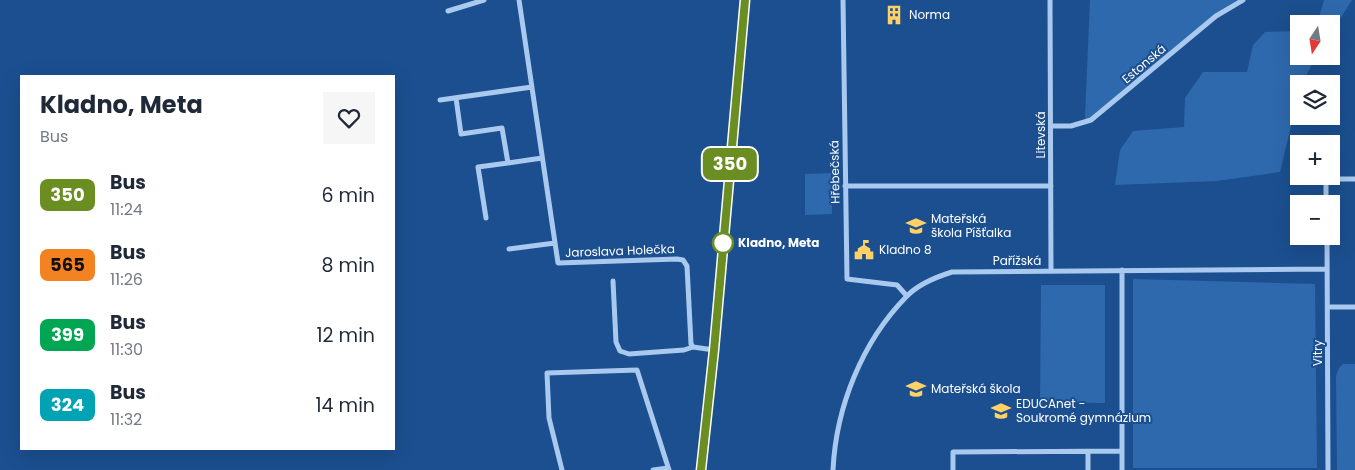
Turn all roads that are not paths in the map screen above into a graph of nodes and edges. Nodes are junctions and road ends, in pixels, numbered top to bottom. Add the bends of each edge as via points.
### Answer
1 (484, 0) edge
2 (519, 0) edge
3 (745, 0) edge
4 (844, 0) edge
5 (1050, 0) edge
6 (1243, 0) edge
7 (448, 11) dead end
8 (532, 87) junction
9 (456, 98) junction
10 (440, 100) dead end
11 (1051, 126) junction
12 (542, 158) junction
13 (508, 163) junction
14 (1355, 179) edge
15 (845, 186) junction
16 (1051, 186) junction
17 (1326, 195) edge
18 (486, 218) dead end
19 (555, 243) junction
20 (1327, 245) edge
21 (509, 249) dead end
22 (1327, 269) junction
23 (1122, 270) junction
24 (1050, 271) junction
25 (613, 281) dead end
26 (907, 296) junction
27 (1328, 307) junction
28 (1355, 307) edge
29 (693, 347) junction
30 (714, 350) junction
31 (1122, 451) junction
32 (1088, 452) junction
33 (668, 469) edge
34 (562, 470) edge
35 (653, 470) edge
36 (701, 470) edge
37 (833, 470) edge
38 (953, 470) edge
39 (1088, 470) edge
40 (1122, 470) edge
41 (1328, 470) edge

1 - 7 street
2 - 8 street
3 - 30 street
4 - 15 street, Hřebečská
5 - 11 street, Litevská
6 - 11 street, Estonská via 1216,16 1091,120 1071,126
8 - 9 street
8 - 12 street
9 - 10 street
9 - 13 street via 461,134 502,128
11 - 16 street, Litevská
12 - 13 street
12 - 19 street
13 - 18 street via 478,167
14 - 17 street via 1326,179
15 - 16 street
15 - 26 street, Hřebečská via 847,279 897,285
16 - 24 street, Litevská
19 - 21 street
19 - 29 street, Jaroslava Holečka via 558,263 683,260 687,266
20 - 22 street, Vitry
22 - 23 street, Pařížská
22 - 27 street, Vitry
23 - 24 street, Pařížská
23 - 31 street
24 - 26 street, Pařížská via 952,272 931,279
25 - 29 street via 616,342 620,351 629,354
26 - 37 street, Pařížská via 883,324 859,365 842,411
27 - 28 street
27 - 41 street, Vitry
29 - 30 street
30 - 36 street
31 - 32 street
31 - 40 street
32 - 38 street via 954,452
32 - 39 street
33 - 34 street via 637,370 547,373 549,418
33 - 35 street

